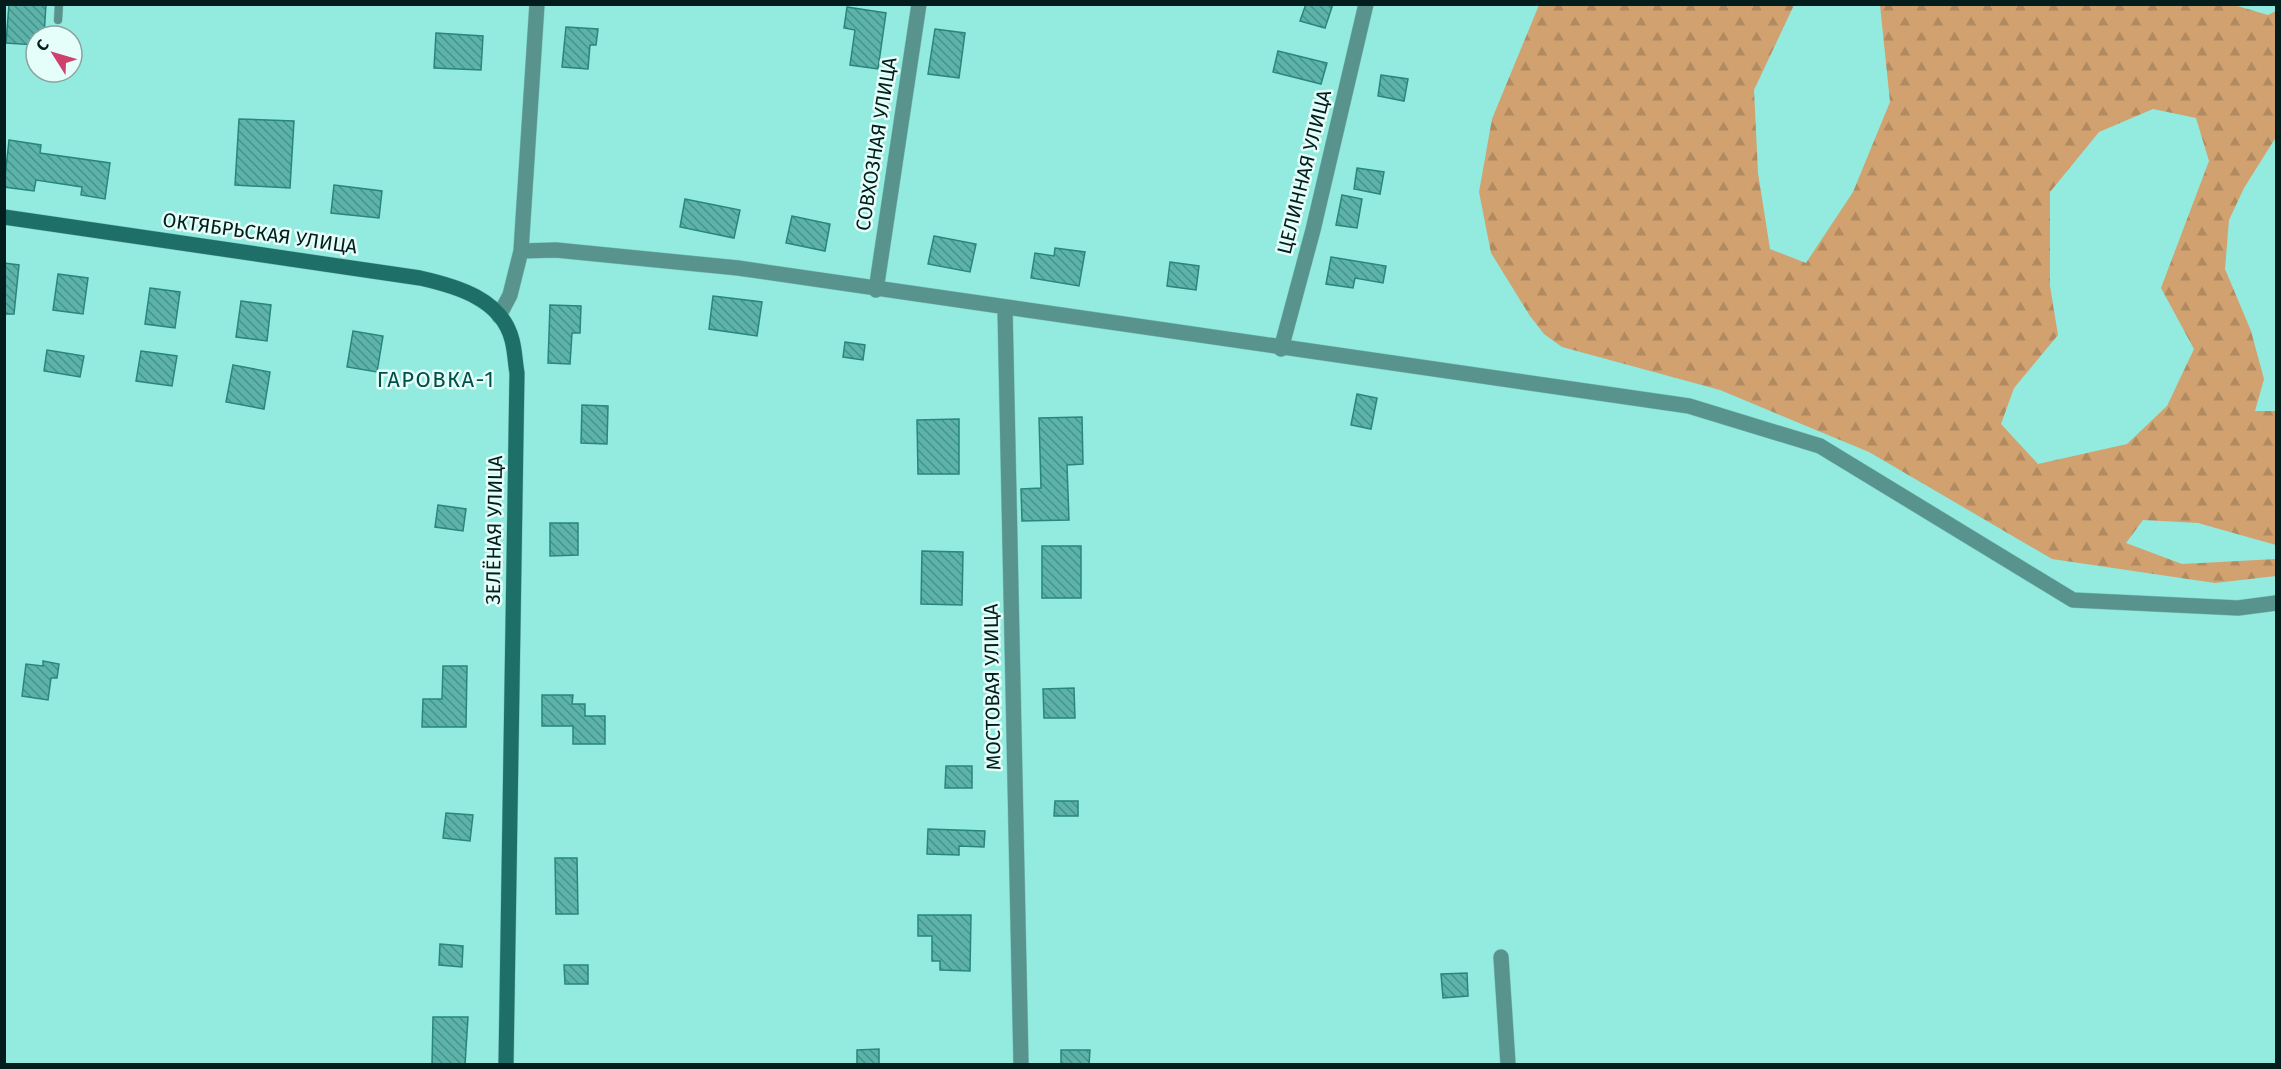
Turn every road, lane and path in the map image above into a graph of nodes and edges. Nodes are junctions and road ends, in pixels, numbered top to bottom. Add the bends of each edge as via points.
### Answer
1 (59, 4) edge
2 (537, 4) edge
3 (919, 4) edge
4 (1366, 4) edge
5 (58, 20) dead end
6 (4, 216) edge
7 (521, 251) junction
8 (876, 290) junction
9 (1005, 308) junction
10 (499, 316) junction
11 (1281, 349) junction
12 (2277, 603) edge
13 (1501, 957) dead end
14 (506, 1065) edge
15 (1021, 1065) edge
16 (1508, 1065) edge

1 - 5 lane
2 - 7 street
3 - 8 street, СОВХОЗНАЯ УЛИЦА
4 - 11 street, ЦЕЛИННАЯ УЛИЦА
6 - 10 main road, ОКТЯБРЬСКАЯ УЛИЦА via 420,278 458,287 481,299
7 - 8 street via 556,250 738,268
7 - 10 street via 510,294
8 - 9 street
9 - 11 street
9 - 15 street, МОСТОВАЯ УЛИЦА
10 - 14 main road, ЗЕЛЁНАЯ УЛИЦА via 512,338 517,373
11 - 12 street via 1689,406 1820,446 2073,600 2238,608
13 - 16 street

